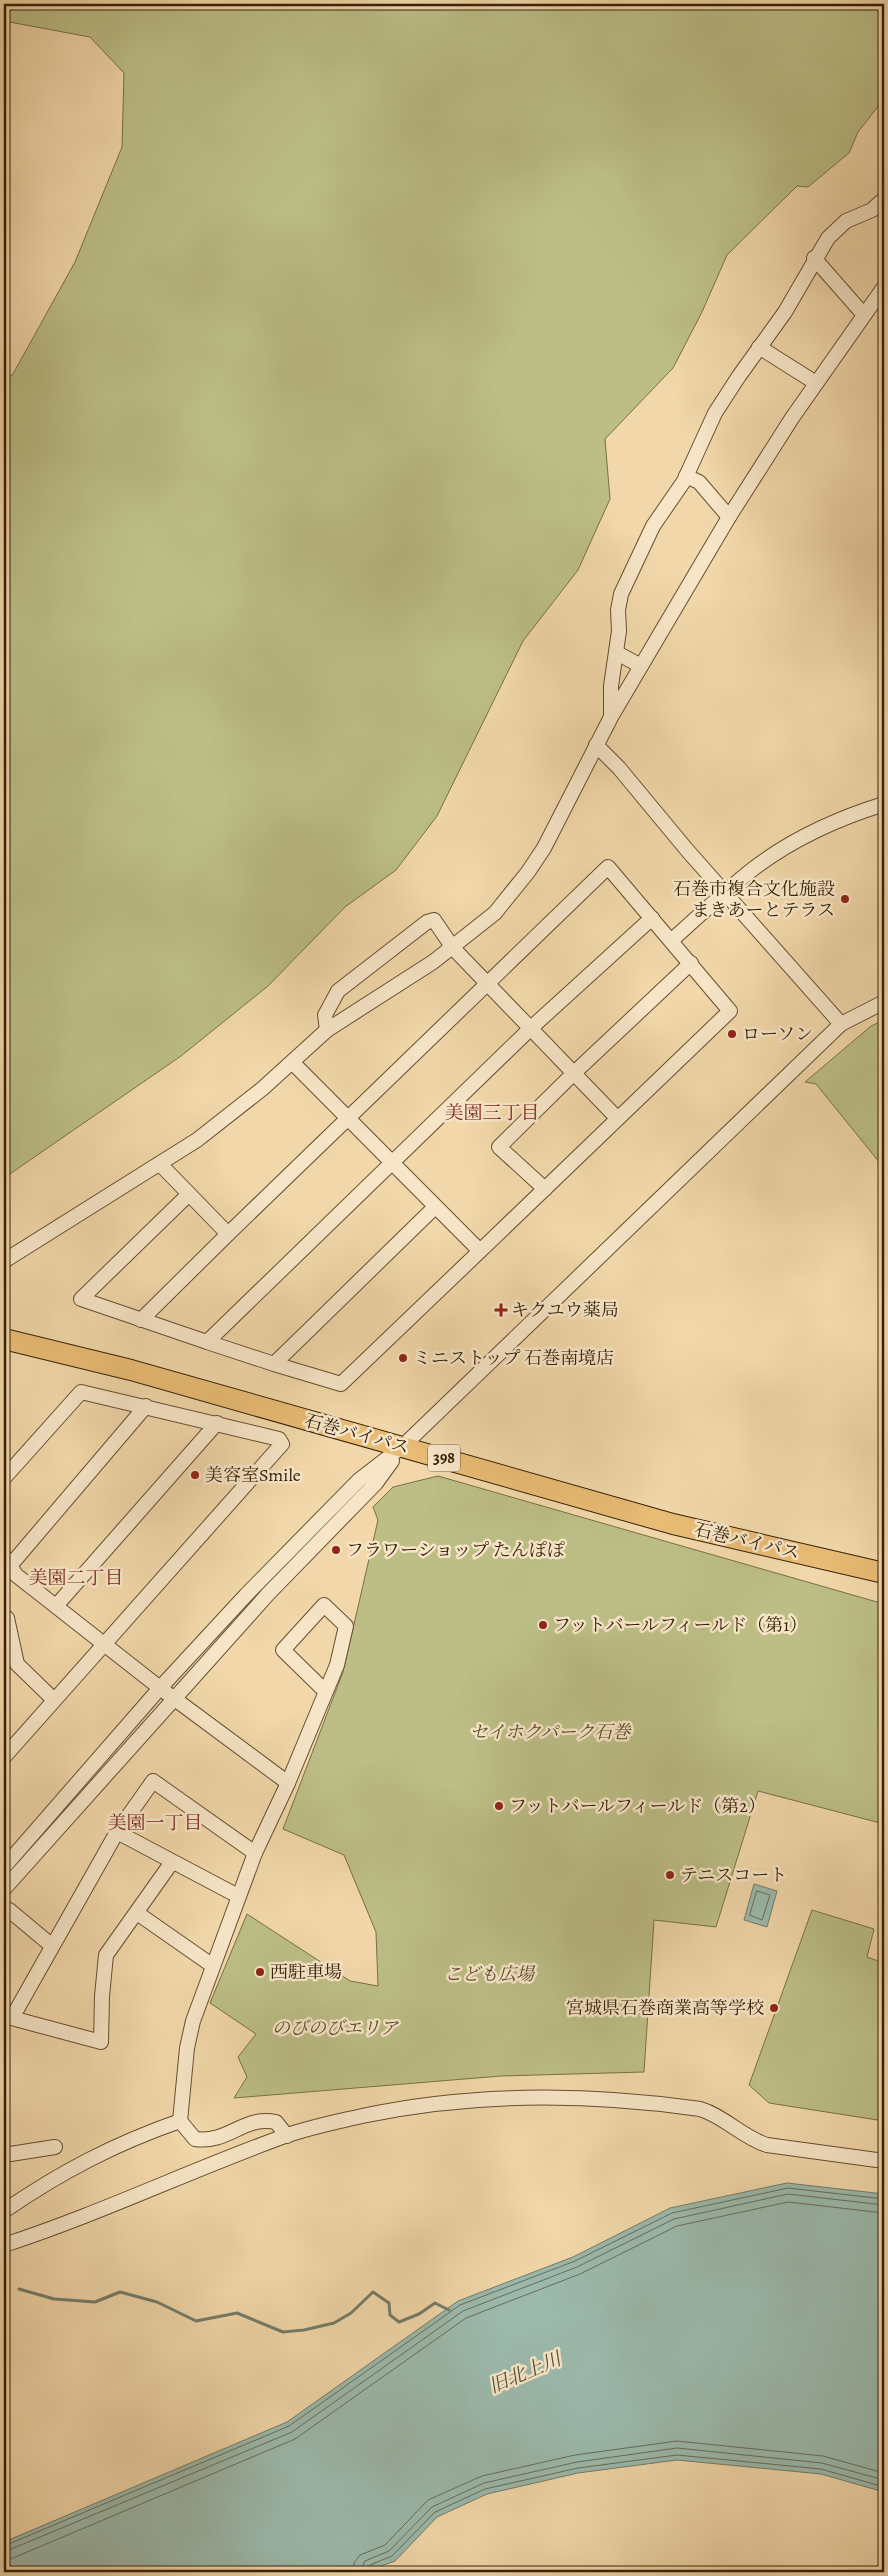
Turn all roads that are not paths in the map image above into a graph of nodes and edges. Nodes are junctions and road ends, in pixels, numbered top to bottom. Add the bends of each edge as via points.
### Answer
1 (884, 200) edge
2 (814, 258) junction
3 (884, 286) edge
4 (864, 315) junction
5 (759, 347) junction
6 (816, 383) junction
7 (686, 476) junction
8 (729, 517) junction
9 (617, 653) junction
10 (641, 666) junction
11 (611, 716) junction
12 (596, 745) junction
13 (884, 804) edge
14 (725, 892) junction
15 (652, 918) junction
16 (672, 940) junction
17 (454, 948) junction
18 (691, 963) junction
19 (488, 983) junction
20 (884, 1002) edge
21 (841, 1024) junction
22 (531, 1028) junction
23 (327, 1030) junction
24 (292, 1062) junction
25 (574, 1073) junction
26 (349, 1118) junction
27 (617, 1118) junction
28 (393, 1162) junction
29 (160, 1164) junction
30 (545, 1189) junction
31 (188, 1195) junction
32 (435, 1207) junction
33 (228, 1234) junction
34 (480, 1251) junction
35 (4, 1261) edge
36 (141, 1320) junction
37 (4, 1339) edge
38 (207, 1342) junction
39 (274, 1364) junction
40 (146, 1406) junction
41 (217, 1423) junction
42 (403, 1446) junction
43 (4, 1478) edge
44 (6, 1561) edge
45 (884, 1573) edge
46 (56, 1606) junction
47 (4, 1619) edge
48 (106, 1644) junction
49 (160, 1688) junction
50 (325, 1691) junction
51 (175, 1698) junction
52 (53, 1699) junction
53 (4, 1757) edge
54 (288, 1783) junction
55 (117, 1832) junction
56 (255, 1853) junction
57 (172, 1862) junction
58 (4, 1868) edge
59 (4, 1890) edge
60 (238, 1896) junction
61 (137, 1913) junction
62 (4, 1916) edge
63 (51, 1945) junction
64 (213, 1966) junction
65 (8, 2017) edge
66 (180, 2120) junction
67 (287, 2136) junction
68 (55, 2148) dead end
69 (4, 2155) edge
70 (884, 2161) edge
71 (4, 2211) edge
72 (4, 2245) edge

1 - 2 street via 872,210 846,221
2 - 4 street
2 - 5 street via 785,312
3 - 4 street
4 - 6 street
5 - 6 street
5 - 7 street via 715,413
6 - 8 street
7 - 8 street via 699,482
7 - 9 street via 654,526 621,594
8 - 10 street
9 - 10 street
9 - 11 street via 611,686
10 - 11 street
11 - 12 street
12 - 14 street
12 - 17 street via 544,848 528,872 495,913
13 - 14 street via 852,814 785,848
14 - 16 street
14 - 21 street
15 - 16 street
15 - 19 street via 608,867
15 - 22 street
16 - 18 street
17 - 19 street
17 - 23 street
17 - 23 street via 434,920 427,922 338,991 325,1015
18 - 25 street
18 - 27 street via 730,1011
19 - 22 street
19 - 26 street
20 - 21 street
21 - 42 street
22 - 25 street
22 - 28 street
23 - 24 street
24 - 26 street
24 - 29 street via 230,1115
25 - 27 street
25 - 30 street via 499,1148
26 - 28 street
26 - 33 street
27 - 30 street
28 - 32 street
28 - 38 street
29 - 31 street
29 - 35 street
30 - 34 street
31 - 33 street
31 - 36 street via 81,1299
32 - 34 street
32 - 39 street
33 - 36 street
34 - 39 street via 341,1384
36 - 38 street
37 - 42 highway, 石巻バイパス / 398 via 131,1370
38 - 39 street
40 - 41 street
40 - 43 street via 81,1392
40 - 44 street
41 - 46 street
41 - 48 street via 279,1439 282,1444
42 - 45 highway, 石巻バイパス / 398 via 673,1524
42 - 49 street via 359,1480
42 - 51 street via 376,1483 268,1594
44 - 46 street via 16,1575
46 - 48 street
47 - 52 street via 7,1618 17,1664
48 - 49 street
48 - 52 street
49 - 51 street
49 - 58 street
50 - 50 street via 283,1650 324,1605 346,1626 337,1665
50 - 54 street
51 - 54 street
51 - 59 street
52 - 53 street
54 - 56 street
55 - 56 street via 153,1782
55 - 57 street
55 - 63 street
56 - 60 street
57 - 60 street
57 - 61 street
60 - 64 street
61 - 64 street
61 - 65 street via 106,1955 101,2042
62 - 63 street via 9,1910
63 - 65 street
64 - 66 street via 191,2030
66 - 67 street via 195,2139 200,2140 213,2140 263,2119 276,2122
66 - 71 street via 136,2136 58,2175
67 - 70 street via 334,2122 424,2105 503,2097 604,2098 700,2108 767,2146
67 - 72 street
68 - 69 street

